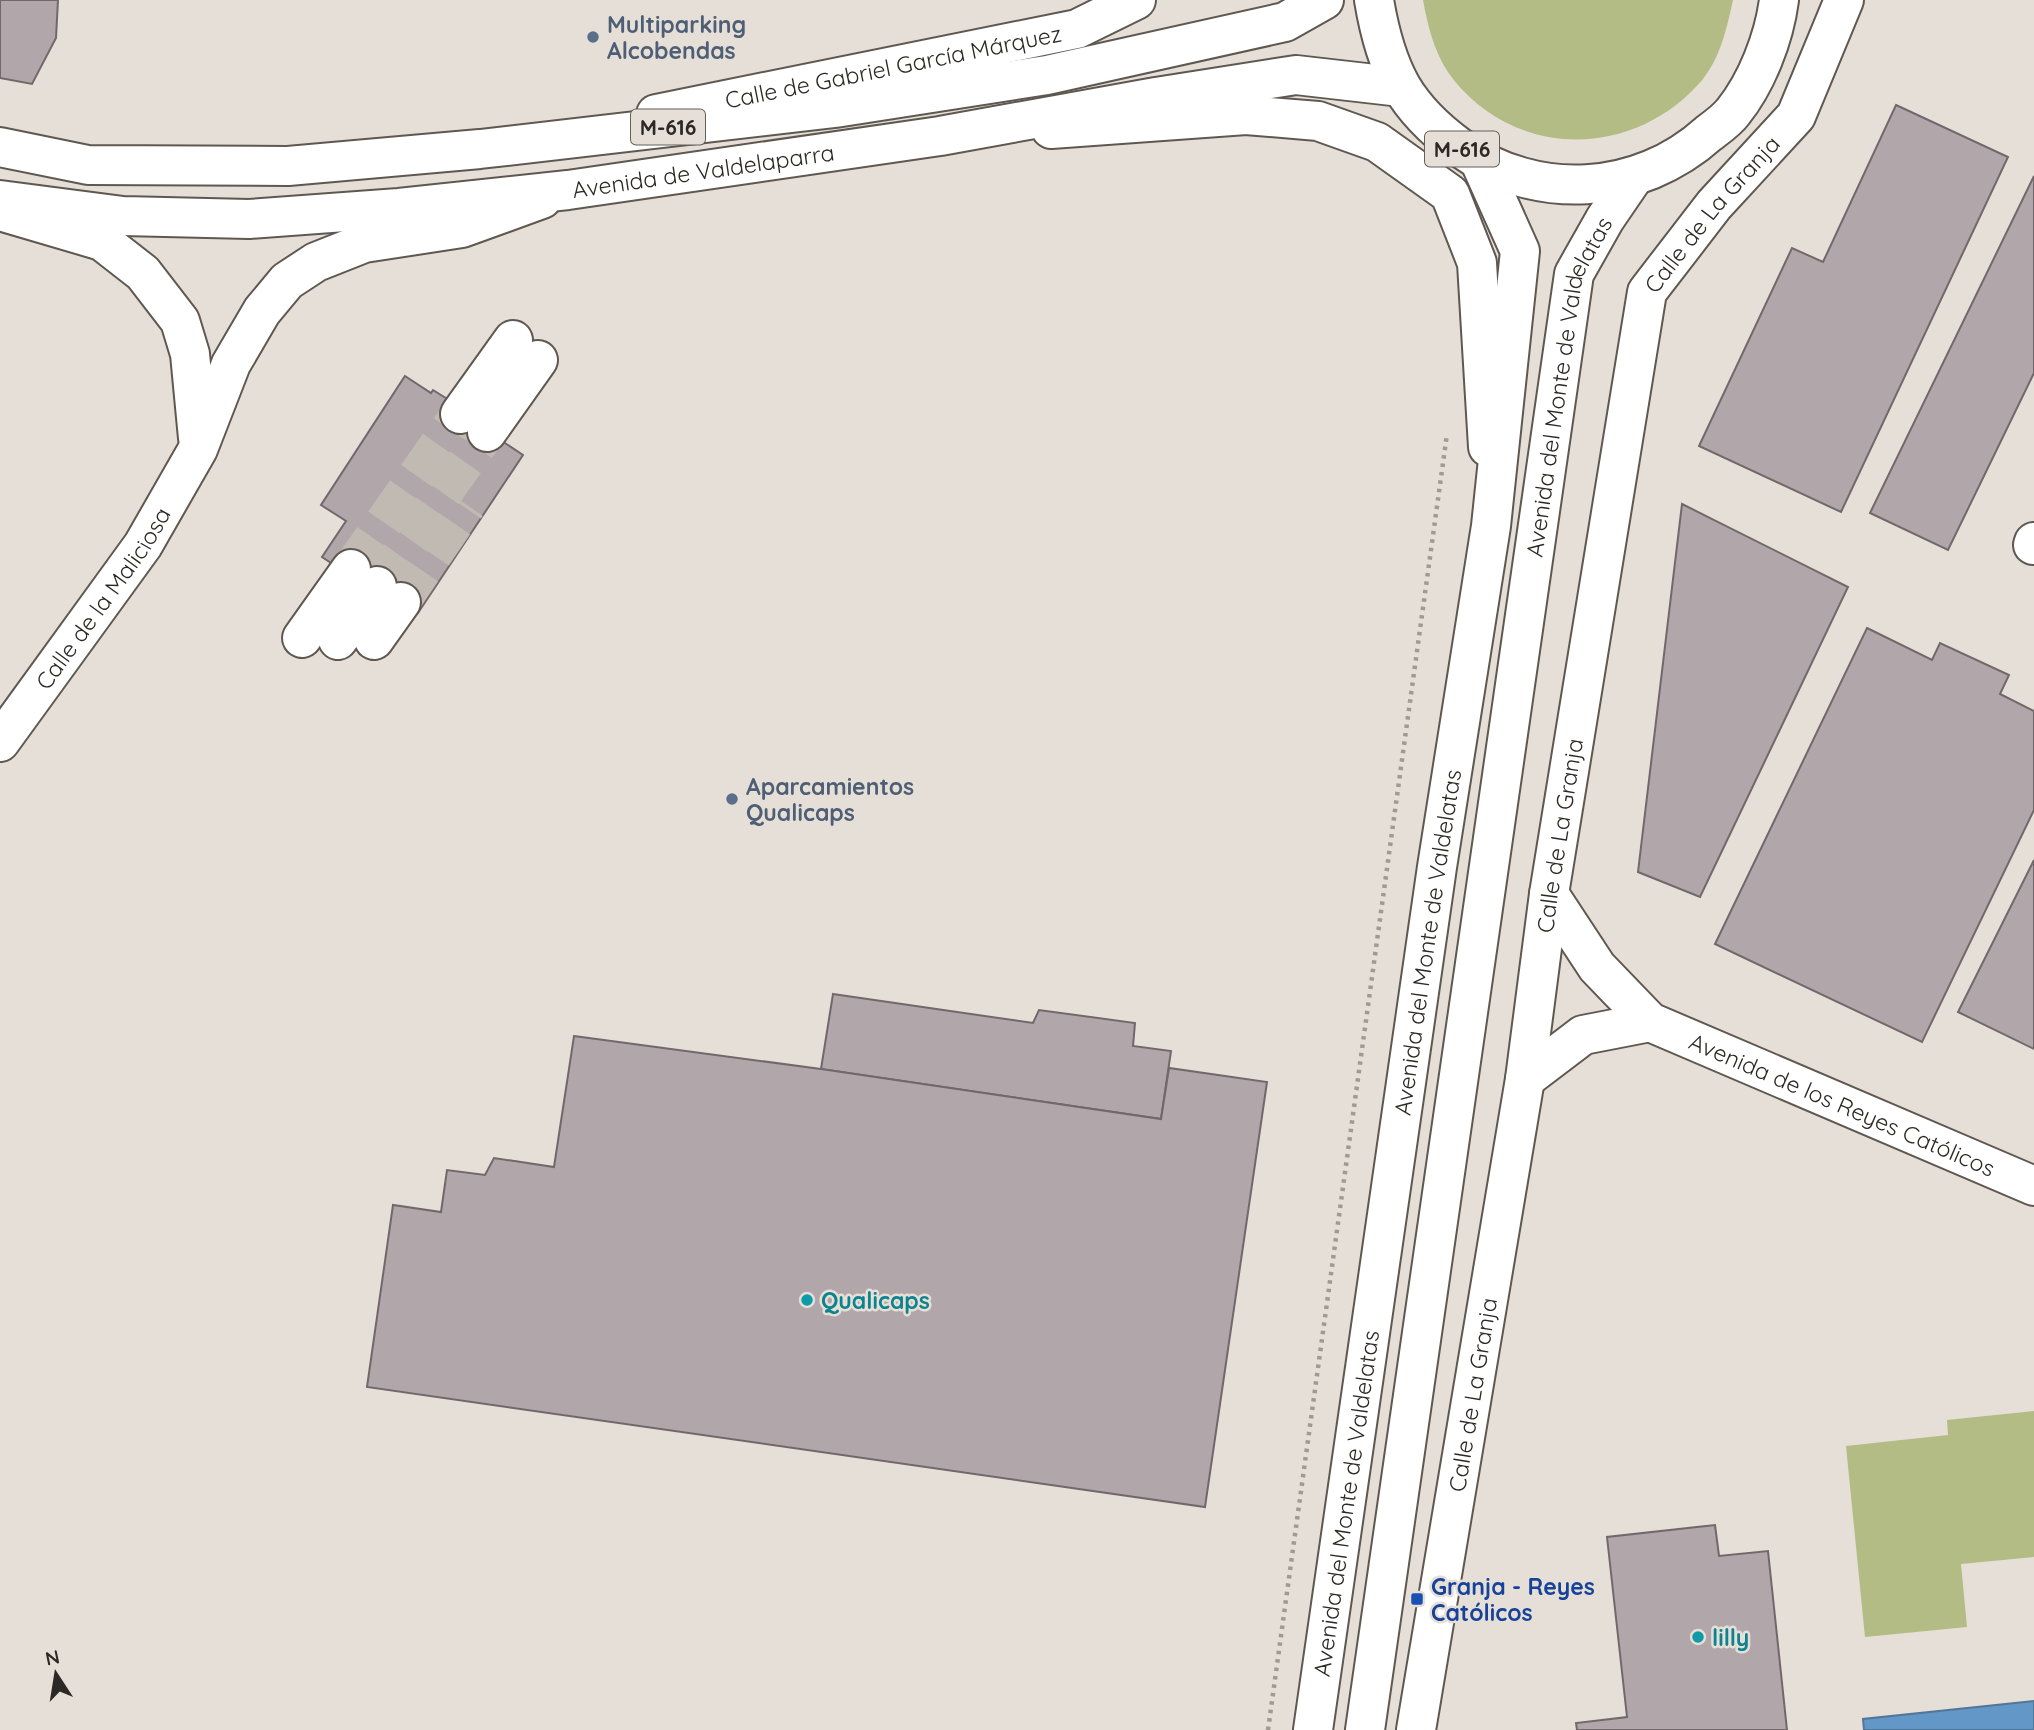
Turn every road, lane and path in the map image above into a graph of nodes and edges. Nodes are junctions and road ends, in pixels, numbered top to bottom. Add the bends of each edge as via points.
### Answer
1 (1136, 0) edge
2 (1324, 0) edge
3 (1374, 0) edge
4 (1844, 0) edge
5 (1780, 1) edge
6 (1401, 87) junction
7 (940, 136) junction
8 (0, 147) edge
9 (480, 149) junction
10 (1480, 162) junction
11 (1633, 178) junction
12 (568, 190) junction
13 (0, 200) edge
14 (0, 211) edge
15 (1448, 428) dead end
16 (485, 430) joint
17 (198, 449) junction
18 (1491, 526) junction
19 (338, 639) joint
20 (0, 743) edge
21 (1549, 894) junction
22 (1650, 1022) junction
23 (1525, 1079) junction
24 (2034, 1186) edge
25 (1421, 1689) junction
26 (1268, 1730) edge
27 (1313, 1730) edge
28 (1365, 1730) edge
29 (1404, 1730) edge
30 (1416, 1730) edge

1 - 9 main road, Calle de Gabriel García Márquez via 1077,29
2 - 9 main road, Avenida de Valdelaparra / M-616 via 1286,22 1047,75 835,108
3 - 6 main road, M-616 via 1381,40
4 - 21 main road, Calle de La Granja via 1796,117 1714,205 1647,292
5 - 11 main road, M-616 via 1764,61 1733,113 1688,152
6 - 7 main road, Avenida de Valdelaparra / M-616 via 1296,75
6 - 10 main road, M-616 via 1435,130
7 - 12 main road, Avenida de Valdelaparra / M-616
7 - 18 main road via 1246,115 1318,121 1377,142 1450,194 1477,263
8 - 9 main road, Avenida de Valdelaparra / M-616 via 88,165 288,166
10 - 11 main road, M-616 via 1529,180 1581,186
10 - 18 main road, Avenida del Monte de Valdelatas via 1520,251
11 - 28 main road, Avenida del Monte de Valdelatas via 1574,274
12 - 13 main road, Avenida de Valdelaparra / M-616 via 249,219 123,216
12 - 17 main road, Calle de la Maliciosa via 462,229 364,243 316,262 287,281 262,311 231,364
14 - 17 main road via 102,242 143,273 180,321 190,354
15 - 26 path
16 - 16 main road via 534,361
17 - 20 main road, Calle de la Maliciosa via 143,545
18 - 27 main road, Avenida del Monte de Valdelatas via 1437,867
19 - 19 main road via 376,586
21 - 22 main road, Avenida de los Reyes Católicos via 1597,967
21 - 23 main road, Calle de La Granja
22 - 23 main road via 1583,1035
22 - 24 main road, Avenida de los Reyes Católicos
23 - 25 main road, Calle de La Granja
25 - 29 main road
25 - 30 main road, Calle de La Granja

